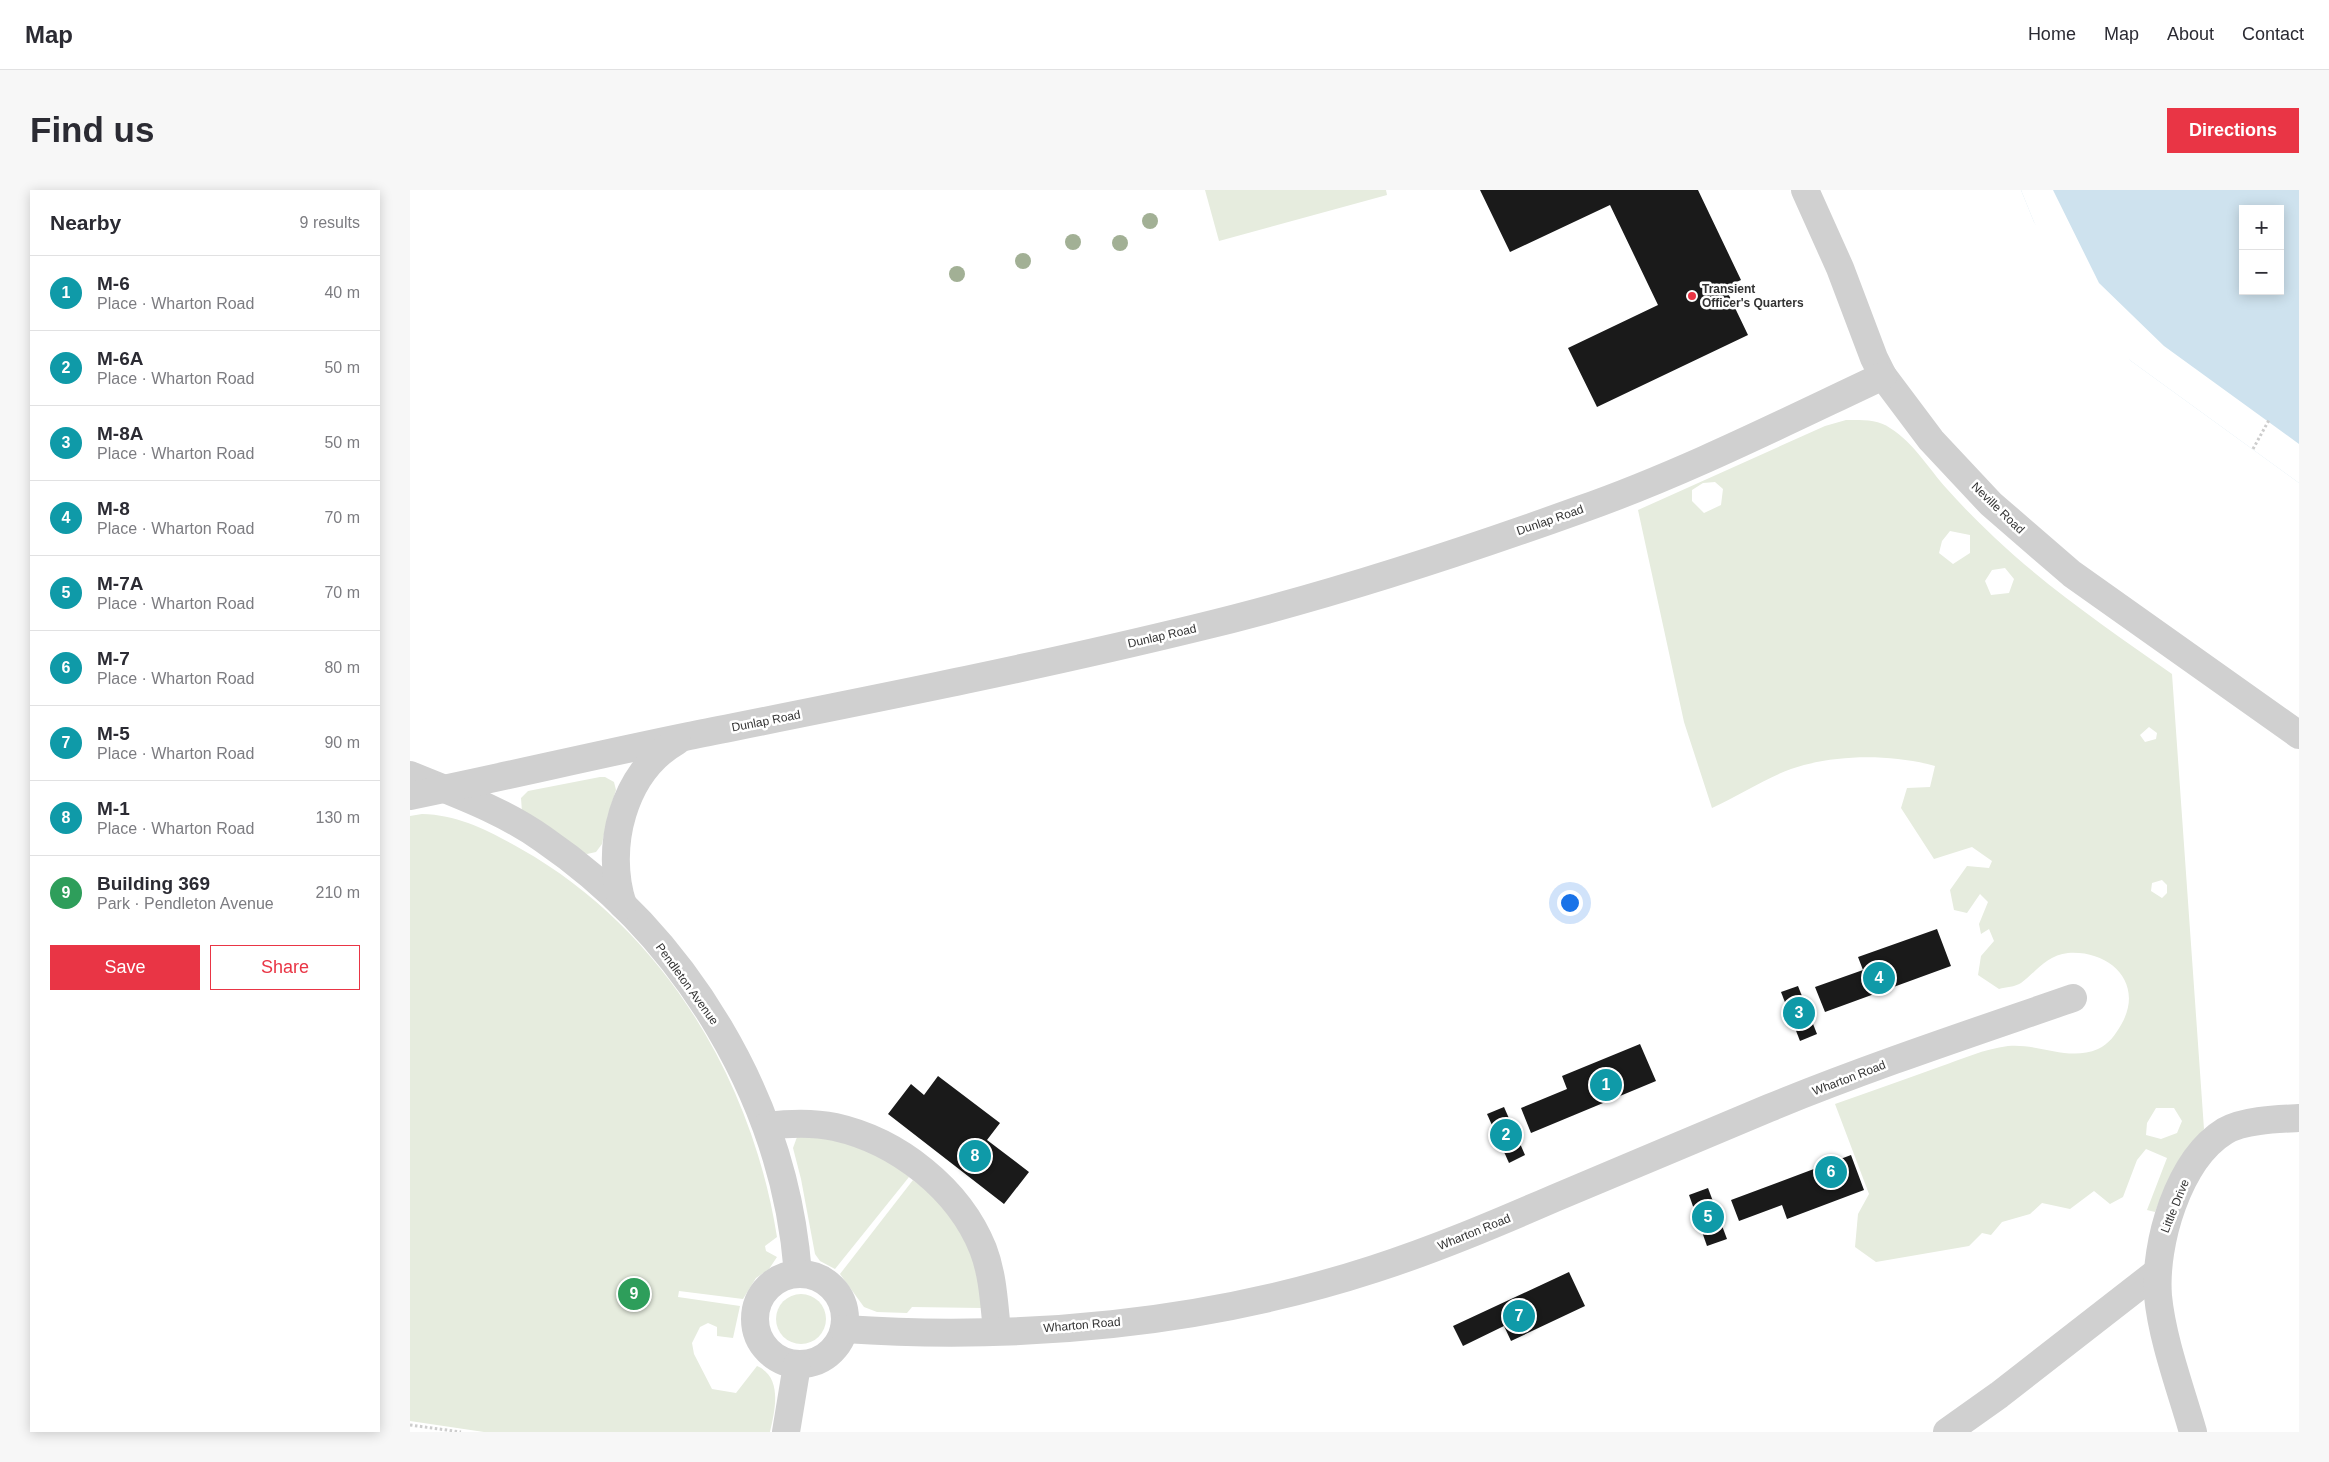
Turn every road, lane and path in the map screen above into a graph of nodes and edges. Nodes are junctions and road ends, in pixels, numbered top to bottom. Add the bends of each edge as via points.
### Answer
1 (1805, 190) edge
2 (1883, 376) junction
3 (2269, 420) dead end
4 (2253, 449) dead end
5 (2299, 735) edge
6 (684, 737) junction
7 (410, 776) edge
8 (446, 788) junction
9 (410, 796) edge
10 (623, 905) junction
11 (2073, 998) dead end
12 (2287, 1118) edge
13 (767, 1126) junction
14 (2157, 1272) junction
15 (798, 1274) junction
16 (844, 1329) junction
17 (996, 1331) junction
18 (797, 1365) junction
19 (410, 1425) edge
20 (461, 1432) edge
21 (786, 1432) edge
22 (1947, 1432) edge
23 (2193, 1432) edge

1 - 2 street, Neville Road
2 - 5 street, Neville Road via 1931,440 2029,539
2 - 6 street, Dunlap Road via 1584,509 1331,590 1198,627 943,686
3 - 4 path
6 - 8 street, Dunlap Road
6 - 10 street via 665,748 648,764 623,815 615,865
7 - 8 street, Pendleton Avenue
8 - 9 street, Dunlap Road
8 - 10 street, Pendleton Avenue via 487,806 542,838 592,876
10 - 13 street, Pendleton Avenue via 675,964 713,1016
11 - 17 street, Wharton Road via 1782,1103 1450,1243 1372,1270 1285,1294 1167,1317
12 - 14 street, Little Drive via 2226,1130 2207,1145 2189,1171 2172,1207
13 - 15 street, Pendleton Avenue via 790,1208
13 - 17 street via 812,1124 857,1134 906,1158 950,1195 967,1218 983,1250 992,1283
14 - 22 street
14 - 23 street, Little Drive via 2163,1324
15 - 16 street via 817,1278 835,1291 844,1311
15 - 18 street via 780,1278 768,1287 756,1306 754,1321 764,1348 782,1361
16 - 17 street, Wharton Road
16 - 18 street via 826,1357
18 - 21 street
19 - 20 path

